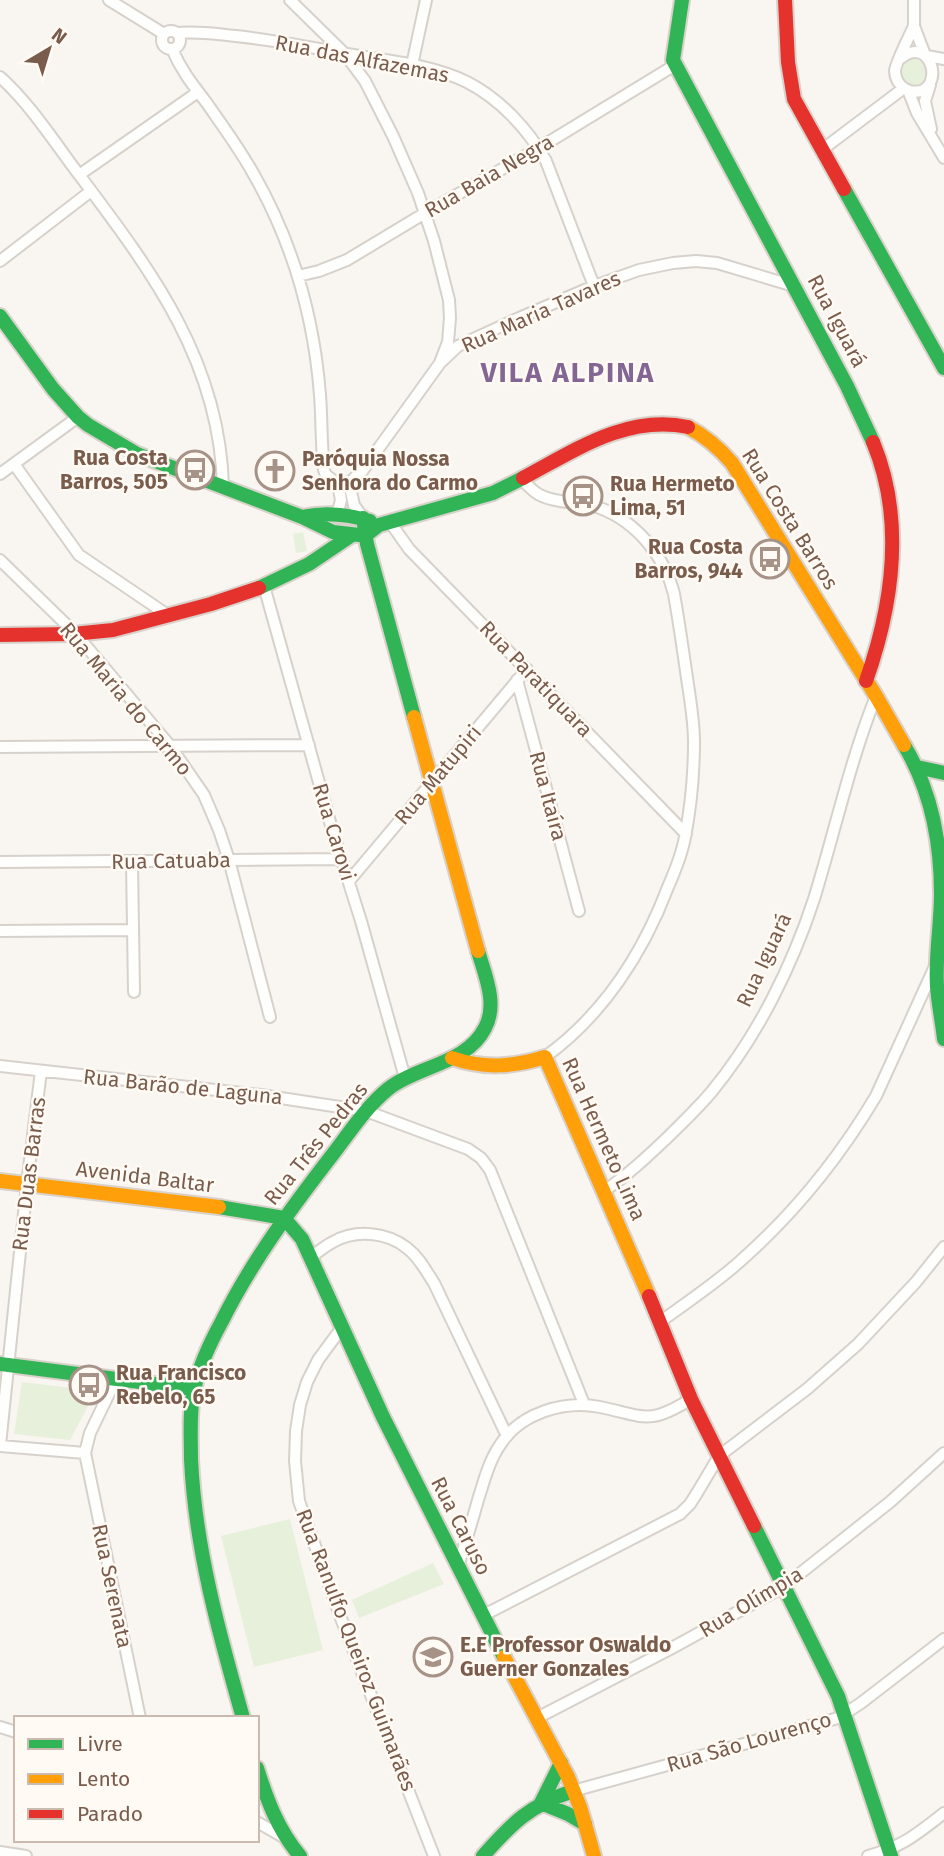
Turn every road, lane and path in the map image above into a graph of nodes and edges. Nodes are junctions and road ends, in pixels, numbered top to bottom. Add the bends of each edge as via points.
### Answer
1 (109, 0) edge
2 (290, 0) edge
3 (426, 0) edge
4 (682, 0) edge
5 (785, 0) edge
6 (914, 0) edge
7 (914, 26) junction
8 (177, 33) junction
9 (164, 34) junction
10 (172, 49) junction
11 (345, 54) junction
12 (926, 55) junction
13 (901, 58) junction
14 (944, 59) edge
15 (412, 65) junction
16 (675, 65) junction
17 (944, 76) edge
18 (0, 77) edge
19 (931, 83) junction
20 (906, 89) junction
21 (198, 92) junction
22 (933, 139) junction
23 (539, 148) junction
24 (823, 149) junction
25 (944, 158) edge
26 (79, 175) junction
27 (91, 191) junction
28 (425, 213) junction
29 (0, 261) edge
30 (298, 276) junction
31 (594, 286) junction
32 (794, 286) junction
33 (0, 316) edge
34 (942, 362) edge
35 (440, 363) junction
36 (78, 417) junction
37 (14, 464) junction
38 (0, 474) edge
39 (522, 479) junction
40 (343, 484) junction
41 (223, 487) junction
42 (337, 515) junction
43 (302, 517) junction
44 (363, 519) junction
45 (385, 523) junction
46 (331, 531) junction
47 (358, 535) junction
48 (321, 556) junction
49 (0, 560) edge
50 (264, 586) junction
51 (169, 616) junction
52 (76, 634) junction
53 (0, 635) edge
54 (527, 669) junction
55 (517, 680) junction
56 (866, 681) junction
57 (876, 696) junction
58 (309, 745) junction
59 (0, 747) edge
60 (171, 747) junction
61 (917, 767) junction
62 (944, 773) edge
63 (433, 782) junction
64 (685, 834) junction
65 (342, 859) junction
66 (229, 860) junction
67 (0, 862) edge
68 (132, 862) junction
69 (349, 881) junction
70 (579, 911) dead end
71 (942, 927) edge
72 (133, 930) junction
73 (0, 931) edge
74 (940, 955) edge
75 (134, 992) dead end
76 (270, 1017) dead end
77 (944, 1039) edge
78 (545, 1056) junction
79 (452, 1058) junction
80 (0, 1066) edge
81 (41, 1071) junction
82 (405, 1078) junction
83 (366, 1111) junction
84 (0, 1181) edge
85 (26, 1184) junction
86 (604, 1191) junction
87 (284, 1218) junction
88 (944, 1247) edge
89 (310, 1258) junction
90 (660, 1322) junction
91 (343, 1326) junction
92 (4, 1364) edge
93 (116, 1379) junction
94 (194, 1389) junction
95 (691, 1399) junction
96 (584, 1404) junction
97 (507, 1436) junction
98 (0, 1445) edge
99 (944, 1452) edge
100 (85, 1453) junction
101 (719, 1456) junction
102 (458, 1566) junction
103 (783, 1587) junction
104 (482, 1616) junction
105 (944, 1639) edge
106 (845, 1713) junction
107 (140, 1716) edge
108 (242, 1716) edge
109 (537, 1718) junction
110 (561, 1763) junction
111 (573, 1790) junction
112 (261, 1793) edge
113 (541, 1802) junction
114 (944, 1813) edge
115 (259, 1823) edge
116 (585, 1824) junction
117 (286, 1839) junction
118 (0, 1852) edge
119 (890, 1853) edge
120 (26, 1856) edge
121 (300, 1856) edge
122 (434, 1856) edge
123 (483, 1856) edge
124 (594, 1856) edge
125 (868, 1856) edge

1 - 9 street
2 - 11 street
3 - 15 street
4 - 16 street
5 - 24 street via 790,85
6 - 7 street
7 - 12 street
7 - 13 street
8 - 9 street
8 - 10 street via 179,44
8 - 11 street, Rua das Alfazemas via 261,39
9 - 10 street via 163,44
10 - 21 street
11 - 15 street, Rua das Alfazemas
11 - 28 street via 365,81 393,136
12 - 13 street via 912,52
12 - 14 street
12 - 19 street via 933,68
13 - 20 street via 896,77
15 - 23 street, Rua das Alfazemas via 452,76 488,95
16 - 23 street, Rua Baia Negra
16 - 32 street, Rua Iguará
17 - 19 street
18 - 26 street
19 - 20 street via 919,91
19 - 22 street via 925,101
20 - 22 street
20 - 24 street
21 - 26 street
21 - 30 street via 232,138 270,204
22 - 25 street
23 - 28 street, Rua Baia Negra
23 - 31 street, Rua das Alfazemas
24 - 34 street
26 - 27 street
27 - 29 street
27 - 41 street via 158,284 190,344 217,433
28 - 30 street, Rua Baia Negra via 347,260
28 - 35 street via 449,300 447,342
30 - 40 street via 318,375 326,475
31 - 32 street, Rua Maria Tavares via 639,270 696,261
31 - 35 street, Rua Maria Tavares via 458,346
32 - 56 street, Rua Iguará via 847,386 883,470 891,571 877,651
33 - 36 street
35 - 40 street, Rua Maria Tavares via 363,470
36 - 37 street
36 - 41 street via 138,454
37 - 38 street
37 - 51 street via 79,555
39 - 45 street, Rua Costa Barros via 493,493
39 - 56 street, Rua Costa Barros via 590,443 639,426 686,426 700,433 732,463
39 - 64 street, Rua Hermeto Lima via 540,496 600,508 618,518 649,544 670,578 694,739
40 - 42 street
40 - 44 street
41 - 43 street
42 - 43 street
42 - 44 street
43 - 46 street
44 - 45 street
44 - 46 street via 340,523
44 - 47 street, Rua Três Pedras
45 - 47 street, Rua Costa Barros
45 - 54 street, Rua Paratiquara
46 - 47 street
46 - 48 street
47 - 48 street, Rua Costa Barros
47 - 63 street, Rua Três Pedras
48 - 50 street, Rua Costa Barros
49 - 52 street, Rua Maria do Carmo
50 - 51 street, Rua Costa Barros
50 - 58 street, Rua Carovi
51 - 52 street, Rua Costa Barros
52 - 53 street, Rua Costa Barros
52 - 60 street, Rua Maria do Carmo
54 - 55 street, Rua Matupiri
54 - 64 street, Rua Paratiquara
55 - 63 street, Rua Matupiri
55 - 70 street, Rua Itaíra
56 - 57 street, Rua Costa Barros
57 - 61 street, Rua Costa Barros
57 - 86 street, Rua Iguará via 802,932 774,995 714,1089 643,1161
58 - 60 street
58 - 65 street, Rua Carovi
59 - 60 street
60 - 66 street, Rua Maria do Carmo via 204,795
61 - 62 street
61 - 71 street, Rua Costa Barros via 936,831
63 - 69 street, Rua Matupiri
63 - 79 street, Rua Três Pedras via 492,1008 475,1041
64 - 78 street, Rua Hermeto Lima via 660,908 641,947 588,1018
65 - 66 street, Rua Catuaba
65 - 69 street, Rua Carovi
66 - 68 street, Rua Catuaba
66 - 76 street, Rua Maria do Carmo
67 - 68 street, Rua Catuaba
68 - 72 street
69 - 82 street, Rua Carovi
71 - 74 street, Rua Costa Barros
72 - 73 street
72 - 75 street
74 - 77 street, Rua Costa Barros via 937,984
74 - 90 street via 876,1096 830,1164 758,1245
78 - 79 street via 499,1067
78 - 86 street, Rua Hermeto Lima
79 - 82 street, Rua Três Pedras
80 - 81 street, Rua Barão de Laguna
81 - 83 street, Rua Barão de Laguna
81 - 85 street, Rua Duas Barras
82 - 83 street, Rua Três Pedras
83 - 87 street, Rua Três Pedras
83 - 96 street, Rua Barão de Laguna via 468,1149 490,1170
84 - 85 street, Avenida Baltar
85 - 87 street, Avenida Baltar
85 - 92 street, Rua Duas Barras
86 - 90 street, Rua Hermeto Lima
87 - 89 street, Rua Caruso via 302,1239
87 - 94 street, Rua Três Pedras via 236,1291
88 - 101 street via 858,1344
89 - 91 street, Rua Caruso
89 - 97 street via 352,1234 391,1238 408,1248 434,1283
90 - 95 street, Rua Hermeto Lima
91 - 102 street, Rua Caruso
91 - 122 street, Rua Ranulfo Queiroz Guimarães via 317,1360 300,1405 295,1461 299,1501
92 - 93 street
92 - 98 street, Rua Duas Barras
93 - 94 street
93 - 100 street
94 - 108 street, Rua Três Pedras via 194,1505
95 - 96 street via 650,1418
95 - 101 street, Rua Hermeto Lima
96 - 97 street via 539,1413
97 - 102 street via 491,1462
98 - 100 street
99 - 103 street, Rua Olímpia
100 - 107 street, Rua Serenata
101 - 103 street, Rua Hermeto Lima
101 - 104 street via 680,1514
102 - 104 street, Rua Caruso
103 - 106 street, Rua Hermeto Lima
103 - 109 street, Rua Olímpia
104 - 109 street, Rua Caruso
105 - 106 street, Rua São Lourenço
106 - 111 street, Rua São Lourenço
106 - 119 street, Rua Hermeto Lima
109 - 110 street, Rua Caruso
110 - 111 street, Rua Caruso
110 - 113 street
111 - 113 street
111 - 116 street, Rua Caruso
112 - 117 street
113 - 116 street
113 - 123 street
114 - 119 street
115 - 117 street
116 - 124 street, Rua Caruso
117 - 121 street
118 - 120 street
119 - 125 street

